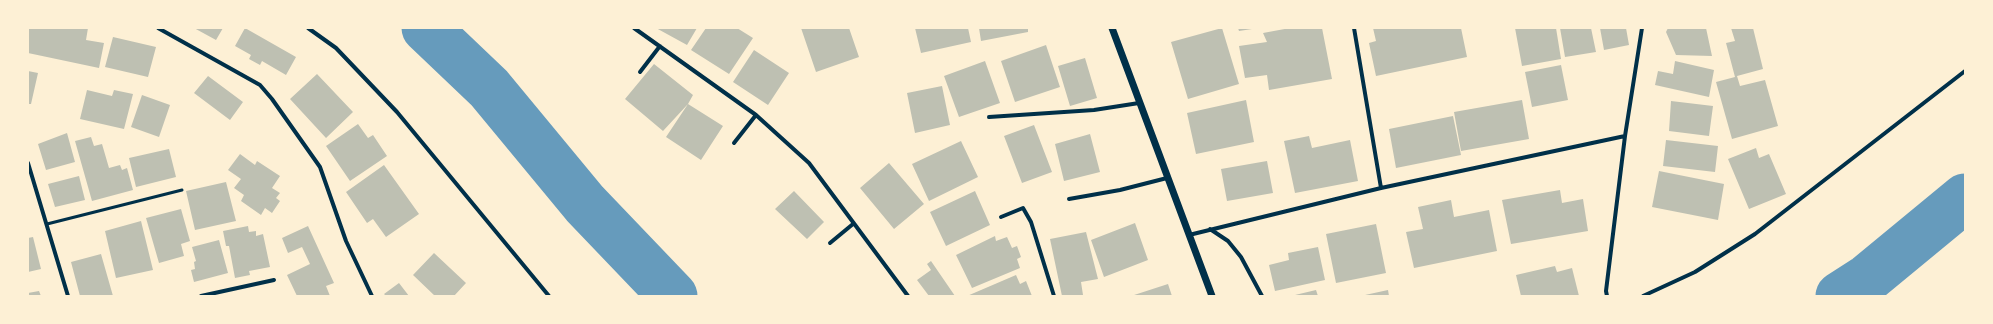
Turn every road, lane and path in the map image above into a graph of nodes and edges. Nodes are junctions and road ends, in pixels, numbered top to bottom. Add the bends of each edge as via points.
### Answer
1 (158, 28) edge
2 (308, 28) edge
3 (634, 28) edge
4 (1112, 28) edge
5 (1354, 28) edge
6 (1642, 28) edge
7 (660, 46) junction
8 (1965, 71) edge
9 (640, 72) dead end
10 (1139, 103) junction
11 (756, 115) junction
12 (989, 118) dead end
13 (1625, 136) junction
14 (734, 143) dead end
15 (28, 163) edge
16 (1167, 178) junction
17 (1381, 188) junction
18 (182, 190) dead end
19 (1068, 199) dead end
20 (1001, 217) dead end
21 (47, 224) junction
22 (853, 224) junction
23 (1210, 229) junction
24 (1188, 235) junction
25 (830, 244) dead end
26 (274, 280) dead end
27 (68, 296) edge
28 (201, 296) edge
29 (372, 296) edge
30 (549, 296) edge
31 (908, 296) edge
32 (1054, 296) edge
33 (1212, 296) edge
34 (1262, 296) edge
35 (1607, 296) edge
36 (1643, 296) edge

1 - 29 street via 260,85 272,99 320,167 346,241
2 - 30 street via 336,48 397,112
3 - 7 street
4 - 10 street
5 - 17 street
6 - 13 street
7 - 9 street
7 - 11 street
8 - 36 street via 1756,234 1695,272
10 - 12 street via 1094,110
10 - 16 street
11 - 14 street
11 - 22 street via 809,163
13 - 17 street
13 - 35 street
15 - 21 street
16 - 19 street
16 - 24 street
17 - 23 street
18 - 21 lane
20 - 32 street via 1023,208
21 - 27 street
22 - 25 street
22 - 31 street
23 - 24 street
23 - 34 street via 1228,241 1241,257
24 - 33 street
26 - 28 street

